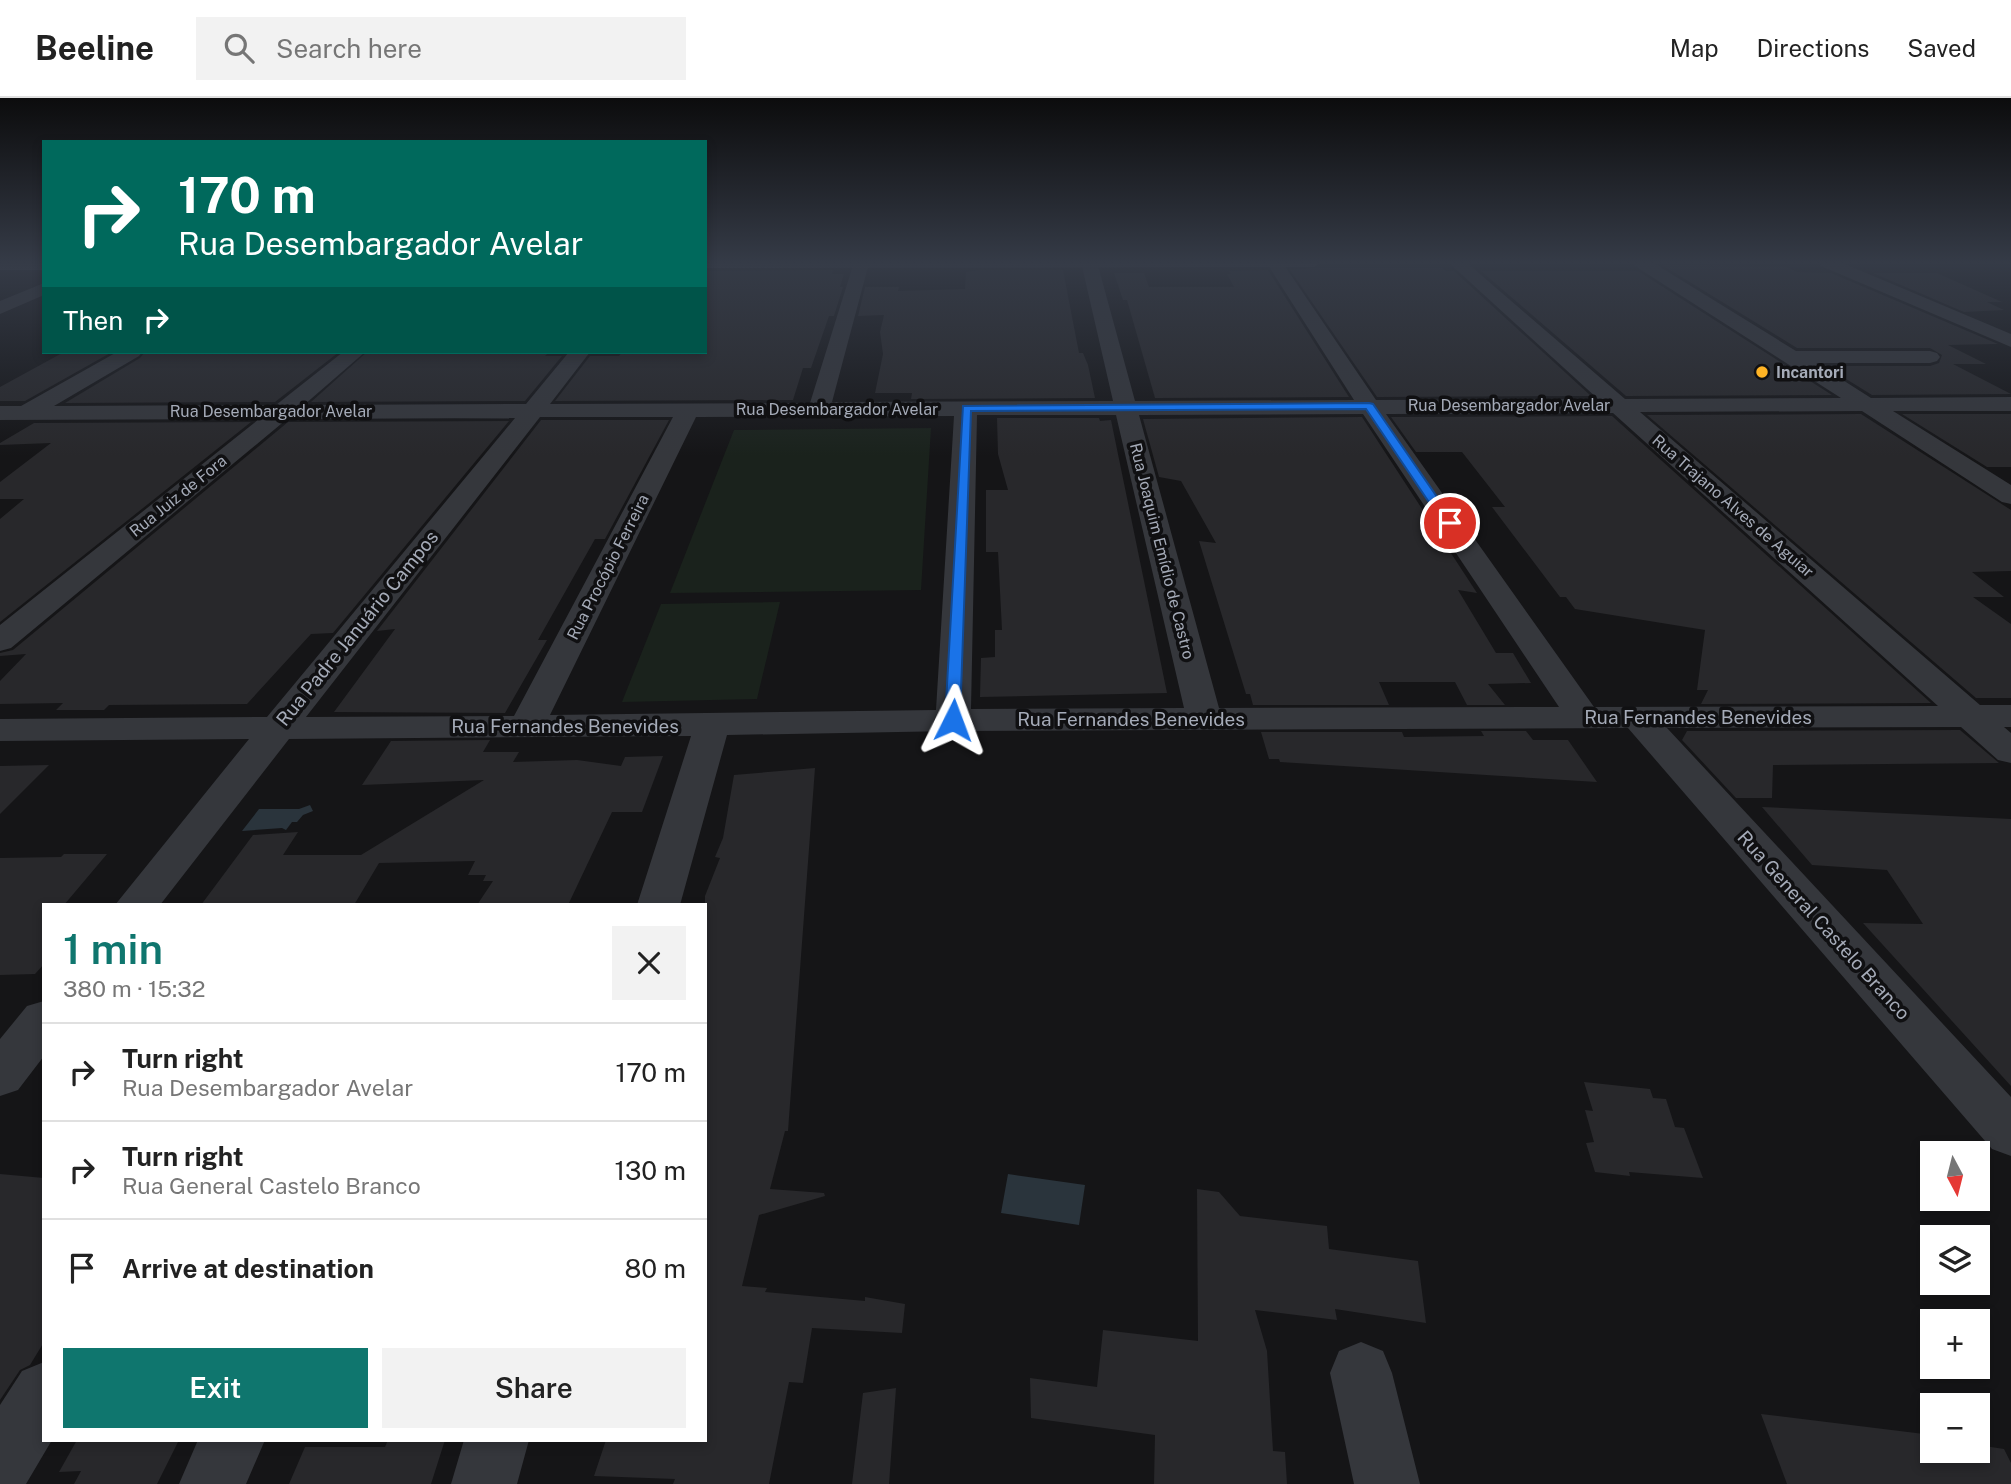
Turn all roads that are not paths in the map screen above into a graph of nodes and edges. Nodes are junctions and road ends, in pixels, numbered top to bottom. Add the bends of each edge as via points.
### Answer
1 (851, 327) edge
2 (1106, 327) edge
3 (1317, 327) edge
4 (1530, 327) edge
5 (1745, 327) edge
6 (1978, 327) edge
7 (2011, 341) edge
8 (129, 354) edge
9 (353, 354) edge
10 (578, 354) edge
11 (1794, 357) junction
12 (1930, 357) dead end
13 (1618, 404) junction
14 (2011, 404) edge
15 (1867, 405) junction
16 (1369, 406) junction
17 (966, 408) junction
18 (1127, 408) junction
19 (819, 409) junction
20 (688, 410) junction
21 (283, 411) junction
22 (532, 411) junction
23 (0, 413) edge
24 (26, 413) junction
25 (0, 428) edge
26 (2011, 496) edge
27 (0, 641) edge
28 (1970, 716) junction
29 (2011, 716) edge
30 (1583, 717) junction
31 (1637, 717) junction
32 (1204, 718) junction
33 (953, 720) junction
34 (527, 725) junction
35 (712, 725) junction
36 (276, 729) junction
37 (0, 730) edge
38 (2011, 751) edge
39 (138, 903) edge
40 (659, 903) edge
41 (42, 1022) edge
42 (0, 1075) edge
43 (2011, 1133) edge
44 (1361, 1373) dead end
45 (42, 1396) edge
46 (232, 1442) edge
47 (496, 1442) edge
48 (0, 1465) edge
49 (212, 1484) edge
50 (484, 1484) edge
51 (1387, 1484) edge

1 - 19 street
2 - 18 street, Rua Joaquim Emídio de Castro
3 - 16 street
4 - 13 street, Rua Trajano Alves de Aguiar
5 - 11 street
6 - 7 street
8 - 24 street
9 - 21 street, Rua Juiz de Fora
10 - 22 street, Rua Padre Januário Campos
11 - 12 street
11 - 15 street
13 - 15 street, Rua Desembargador Avelar
13 - 16 street, Rua Desembargador Avelar
13 - 28 street, Rua Trajano Alves de Aguiar
14 - 15 street, Rua Desembargador Avelar
15 - 26 street
16 - 18 street, Rua Desembargador Avelar
16 - 30 street
17 - 18 street, Rua Desembargador Avelar
17 - 19 street, Rua Desembargador Avelar via 850,397
17 - 33 street
18 - 32 street, Rua Joaquim Emídio de Castro
19 - 20 street, Rua Desembargador Avelar
20 - 22 street, Rua Desembargador Avelar
20 - 34 street, Rua Procópio Ferreira
21 - 22 street, Rua Desembargador Avelar
21 - 24 street, Rua Desembargador Avelar
21 - 27 street, Rua Juiz de Fora
22 - 36 street, Rua Padre Januário Campos
23 - 24 street, Rua Desembargador Avelar
24 - 25 street
28 - 29 street, Rua Fernandes Benevides
28 - 31 street, Rua Fernandes Benevides
28 - 38 street, Rua Trajano Alves de Aguiar
30 - 31 street, Rua Fernandes Benevides
30 - 32 street, Rua Fernandes Benevides
31 - 43 street, Rua General Castelo Branco
32 - 33 street, Rua Fernandes Benevides
33 - 35 street, Rua Fernandes Benevides
34 - 35 street, Rua Fernandes Benevides
34 - 36 street, Rua Fernandes Benevides
35 - 40 street
36 - 37 street, Rua Fernandes Benevides
36 - 39 street, Rua Padre Januário Campos
41 - 42 street
44 - 51 street
45 - 48 street
46 - 49 street
47 - 50 street

